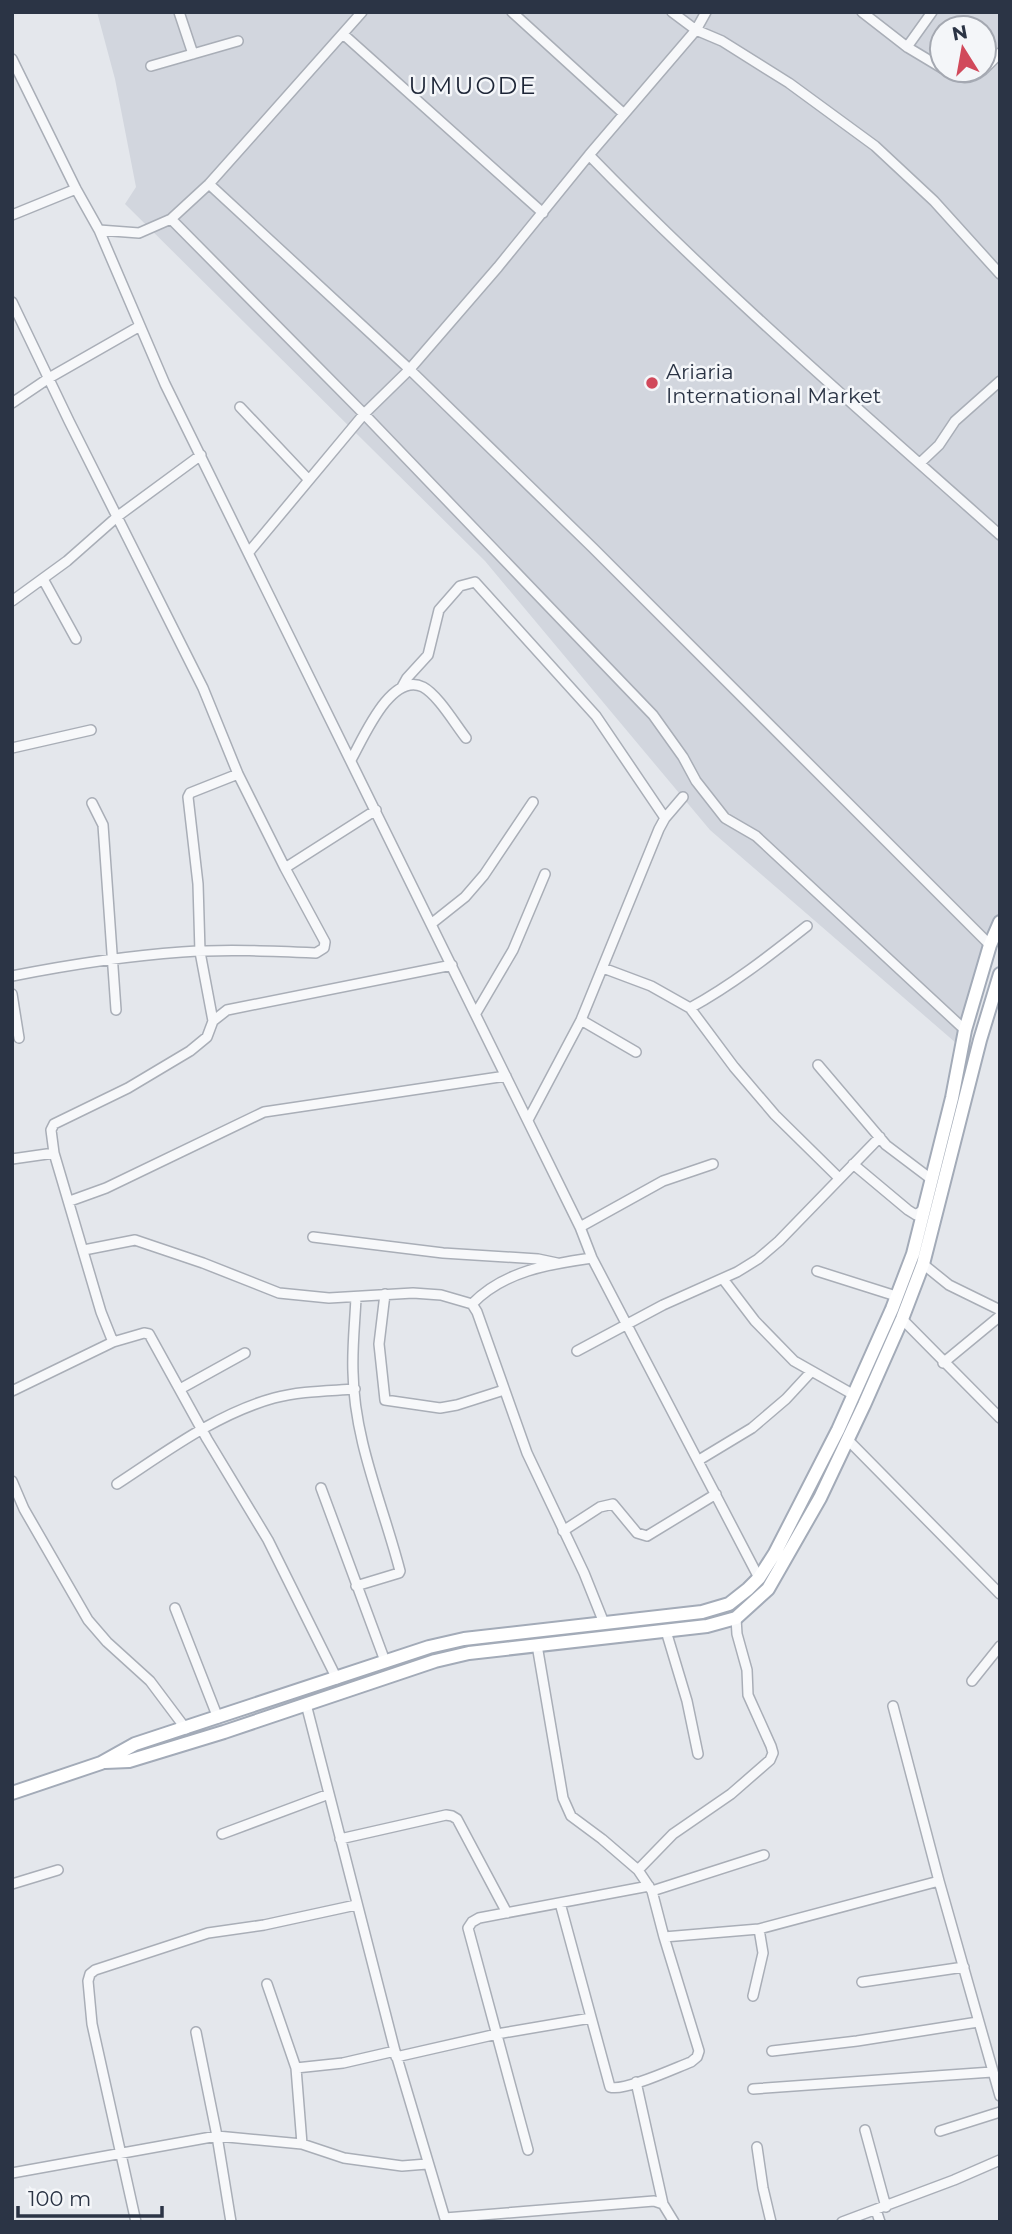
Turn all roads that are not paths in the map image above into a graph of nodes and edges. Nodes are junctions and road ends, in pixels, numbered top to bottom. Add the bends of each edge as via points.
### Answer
1 (179, 12) edge
2 (362, 12) edge
3 (512, 12) edge
4 (672, 12) edge
5 (706, 12) edge
6 (862, 12) edge
7 (932, 12) edge
8 (696, 30) junction
9 (343, 34) junction
10 (238, 41) dead end
11 (907, 47) junction
12 (193, 54) junction
13 (12, 59) edge
14 (928, 59) edge
15 (151, 65) dead end
16 (624, 114) junction
17 (589, 155) junction
18 (209, 184) junction
19 (76, 189) junction
20 (543, 213) junction
21 (12, 215) edge
22 (171, 219) junction
23 (99, 230) junction
24 (1000, 274) edge
25 (12, 302) edge
26 (141, 327) junction
27 (410, 370) junction
28 (50, 378) junction
29 (1000, 381) edge
30 (12, 403) edge
31 (240, 407) dead end
32 (364, 414) junction
33 (201, 454) junction
34 (920, 463) junction
35 (309, 480) junction
36 (118, 516) junction
37 (1000, 535) edge
38 (249, 552) junction
39 (43, 579) junction
40 (12, 601) edge
41 (76, 639) dead end
42 (402, 687) junction
43 (91, 730) dead end
44 (466, 738) dead end
45 (12, 748) edge
46 (351, 760) junction
47 (238, 774) junction
48 (683, 797) dead end
49 (533, 802) dead end
50 (92, 803) dead end
51 (376, 810) junction
52 (665, 818) junction
53 (285, 868) junction
54 (545, 874) dead end
55 (1000, 922) edge
56 (431, 924) junction
57 (807, 926) dead end
58 (990, 945) junction
59 (200, 951) junction
60 (111, 960) junction
61 (452, 965) junction
62 (603, 968) junction
63 (1000, 974) edge
64 (12, 976) edge
65 (12, 994) edge
66 (690, 1008) junction
67 (117, 1010) dead end
68 (475, 1013) junction
69 (581, 1020) junction
70 (213, 1021) junction
71 (965, 1030) junction
72 (19, 1038) dead end
73 (636, 1052) dead end
74 (818, 1065) dead end
75 (506, 1076) junction
76 (528, 1120) junction
77 (880, 1137) junction
78 (54, 1153) junction
79 (12, 1159) edge
80 (713, 1164) dead end
81 (853, 1164) junction
82 (839, 1178) junction
83 (931, 1179) junction
84 (70, 1201) junction
85 (923, 1210) junction
86 (580, 1227) junction
87 (313, 1237) dead end
88 (84, 1250) junction
89 (592, 1258) junction
90 (557, 1263) junction
91 (923, 1264) junction
92 (817, 1271) dead end
93 (723, 1279) junction
94 (385, 1294) junction
95 (896, 1296) junction
96 (356, 1297) junction
97 (472, 1304) junction
98 (1000, 1310) edge
99 (1000, 1316) edge
100 (902, 1319) junction
101 (628, 1325) junction
102 (113, 1342) junction
103 (577, 1351) dead end
104 (245, 1353) dead end
105 (943, 1363) junction
106 (811, 1372) junction
107 (180, 1389) junction
108 (355, 1389) junction
109 (504, 1390) junction
110 (12, 1391) edge
111 (854, 1395) junction
112 (1000, 1418) edge
113 (202, 1430) junction
114 (848, 1440) junction
115 (699, 1460) junction
116 (12, 1481) edge
117 (117, 1484) dead end
118 (321, 1488) dead end
119 (716, 1494) junction
120 (563, 1531) junction
121 (759, 1578) junction
122 (356, 1586) junction
123 (1000, 1594) edge
124 (175, 1608) dead end
125 (736, 1618) junction
126 (604, 1623) junction
127 (666, 1631) junction
128 (537, 1645) junction
129 (1000, 1646) edge
130 (385, 1661) junction
131 (337, 1679) junction
132 (972, 1681) dead end
133 (306, 1704) junction
134 (893, 1706) dead end
135 (218, 1718) junction
136 (186, 1729) junction
137 (698, 1754) dead end
138 (101, 1763) junction
139 (12, 1793) edge
140 (329, 1794) junction
141 (222, 1834) dead end
142 (340, 1839) junction
143 (764, 1855) dead end
144 (58, 1870) dead end
145 (638, 1870) junction
146 (939, 1881) junction
147 (12, 1884) edge
148 (651, 1888) junction
149 (560, 1903) junction
150 (356, 1905) junction
151 (507, 1913) junction
152 (759, 1929) junction
153 (664, 1937) junction
154 (964, 1967) junction
155 (862, 1982) dead end
156 (267, 1984) dead end
157 (753, 1996) dead end
158 (591, 2018) junction
159 (978, 2022) junction
160 (196, 2032) dead end
161 (497, 2034) junction
162 (772, 2051) dead end
163 (396, 2054) junction
164 (296, 2068) junction
165 (992, 2072) junction
166 (636, 2082) junction
167 (753, 2089) dead end
168 (1000, 2096) edge
169 (1000, 2112) edge
170 (865, 2130) dead end
171 (940, 2131) dead end
172 (217, 2136) junction
173 (302, 2144) junction
174 (757, 2147) dead end
175 (528, 2150) dead end
176 (122, 2153) junction
177 (1000, 2160) edge
178 (427, 2164) junction
179 (12, 2173) edge
180 (663, 2204) junction
181 (886, 2207) junction
182 (876, 2210) junction
183 (445, 2220) edge
184 (136, 2222) edge
185 (231, 2222) edge
186 (674, 2222) edge
187 (771, 2222) edge
188 (842, 2222) edge
189 (880, 2222) edge

1 - 12 street
2 - 9 street
3 - 16 street
4 - 8 street
5 - 8 street
6 - 11 street
7 - 11 street
8 - 16 street
8 - 24 street via 789,83 875,146 934,201
9 - 18 street
9 - 20 street
10 - 12 street
11 - 14 street
12 - 15 street
13 - 19 street
16 - 17 street
17 - 20 street
17 - 34 street
18 - 22 street
18 - 27 street
19 - 21 street
19 - 23 street
20 - 27 street
22 - 23 street via 139,233
22 - 32 street
23 - 26 street
25 - 28 street
26 - 28 street
26 - 33 street
27 - 32 street
27 - 58 street
28 - 30 street
28 - 36 street
29 - 34 street via 955,421
31 - 35 street
32 - 35 street
32 - 71 street via 653,715 725,818 756,836
33 - 36 street
33 - 38 street
34 - 37 street
35 - 38 street
36 - 39 street
36 - 47 street via 203,688
38 - 46 street
39 - 40 street
39 - 41 street
42 - 44 street via 423,687
42 - 46 street via 382,705
42 - 52 street via 426,660 439,610 460,586 474,582 596,716
43 - 45 street
46 - 51 street
47 - 53 street
47 - 59 street via 188,797
48 - 52 street
49 - 56 street via 484,875
50 - 60 street via 103,825
51 - 53 street
51 - 56 street
52 - 62 street
53 - 59 street via 323,935 324,948 316,953
54 - 68 street via 513,950
55 - 58 main road
56 - 61 street
57 - 66 street via 762,962
58 - 71 main road
59 - 60 street
59 - 70 street
60 - 64 street
60 - 67 street
61 - 68 street
61 - 70 street via 228,1010
62 - 66 street via 651,986
62 - 69 street
63 - 91 main road
65 - 72 street
66 - 82 street via 775,1115
68 - 75 street
69 - 73 street
69 - 76 street
70 - 78 street via 207,1037 190,1052 54,1124
71 - 83 main road
74 - 77 street
75 - 76 street
75 - 84 street via 264,1112
76 - 86 street
77 - 81 street
77 - 83 street
78 - 79 street
78 - 84 street
80 - 86 street via 663,1181
81 - 82 street
81 - 85 street via 908,1210 916,1215
82 - 93 street via 779,1241
83 - 85 main road
84 - 88 street
85 - 95 main road via 913,1254
86 - 89 street
87 - 90 street
88 - 96 street via 135,1240 279,1293
88 - 102 street
89 - 90 street
89 - 101 street
90 - 97 street via 517,1274 491,1287
91 - 98 street via 949,1285
91 - 100 main road
92 - 95 street
93 - 101 street
93 - 106 street via 755,1321
94 - 96 street
94 - 97 street via 441,1295
94 - 109 street via 379,1344 385,1400 440,1408
95 - 111 main road
96 - 108 street
97 - 109 street
99 - 105 street
100 - 105 street
100 - 114 main road
101 - 103 street
101 - 115 street
102 - 107 street via 149,1334
102 - 110 street
104 - 107 street
105 - 112 street
106 - 111 street
106 - 115 street via 752,1428
107 - 113 street
108 - 113 street via 275,1398
108 - 122 street via 367,1461 400,1571
109 - 120 street
111 - 121 main road via 810,1488
113 - 117 street
113 - 131 street via 268,1539
114 - 123 street
114 - 125 main road via 785,1564 768,1590
115 - 119 street
116 - 136 street via 88,1620 150,1681
118 - 122 street
119 - 120 street via 647,1536 640,1536 613,1504 600,1507
119 - 121 street
120 - 126 street
121 - 126 main road via 729,1604 702,1612
122 - 130 street
124 - 135 street
125 - 127 main road
125 - 145 street via 748,1695 773,1753 731,1794 673,1834
126 - 130 main road via 464,1639
127 - 128 main road
127 - 137 street
128 - 133 main road via 435,1661
128 - 145 street via 563,1798 571,1816
129 - 132 street
130 - 131 main road
131 - 135 main road
133 - 138 main road via 145,1756
133 - 140 street
134 - 146 street
135 - 136 main road
136 - 138 main road via 135,1744
138 - 139 main road
140 - 141 street
140 - 142 street
142 - 150 street
142 - 151 street via 452,1816
143 - 148 street
144 - 147 street
145 - 148 street
146 - 152 street
146 - 154 street
148 - 149 street
148 - 153 street
149 - 151 street
149 - 158 street
150 - 163 street
150 - 176 street via 208,1933 90,1974 92,2024
151 - 161 street via 479,1918 468,1928
152 - 153 street
152 - 157 street via 763,1953
153 - 166 street via 699,2051 691,2062
154 - 155 street
154 - 159 street
156 - 164 street
158 - 161 street
158 - 166 street via 610,2087
159 - 162 street
159 - 165 street
160 - 172 street
161 - 163 street
161 - 175 street
163 - 164 street
163 - 178 street
164 - 173 street
165 - 167 street
165 - 168 street
166 - 180 street
169 - 171 street
170 - 181 street
172 - 173 street
172 - 176 street
172 - 185 street
173 - 178 street via 344,2158 402,2166
174 - 187 street
176 - 179 street
176 - 184 street
177 - 181 street
178 - 183 street
180 - 183 street via 609,2203
180 - 186 street
181 - 182 street
182 - 188 street
182 - 189 street

